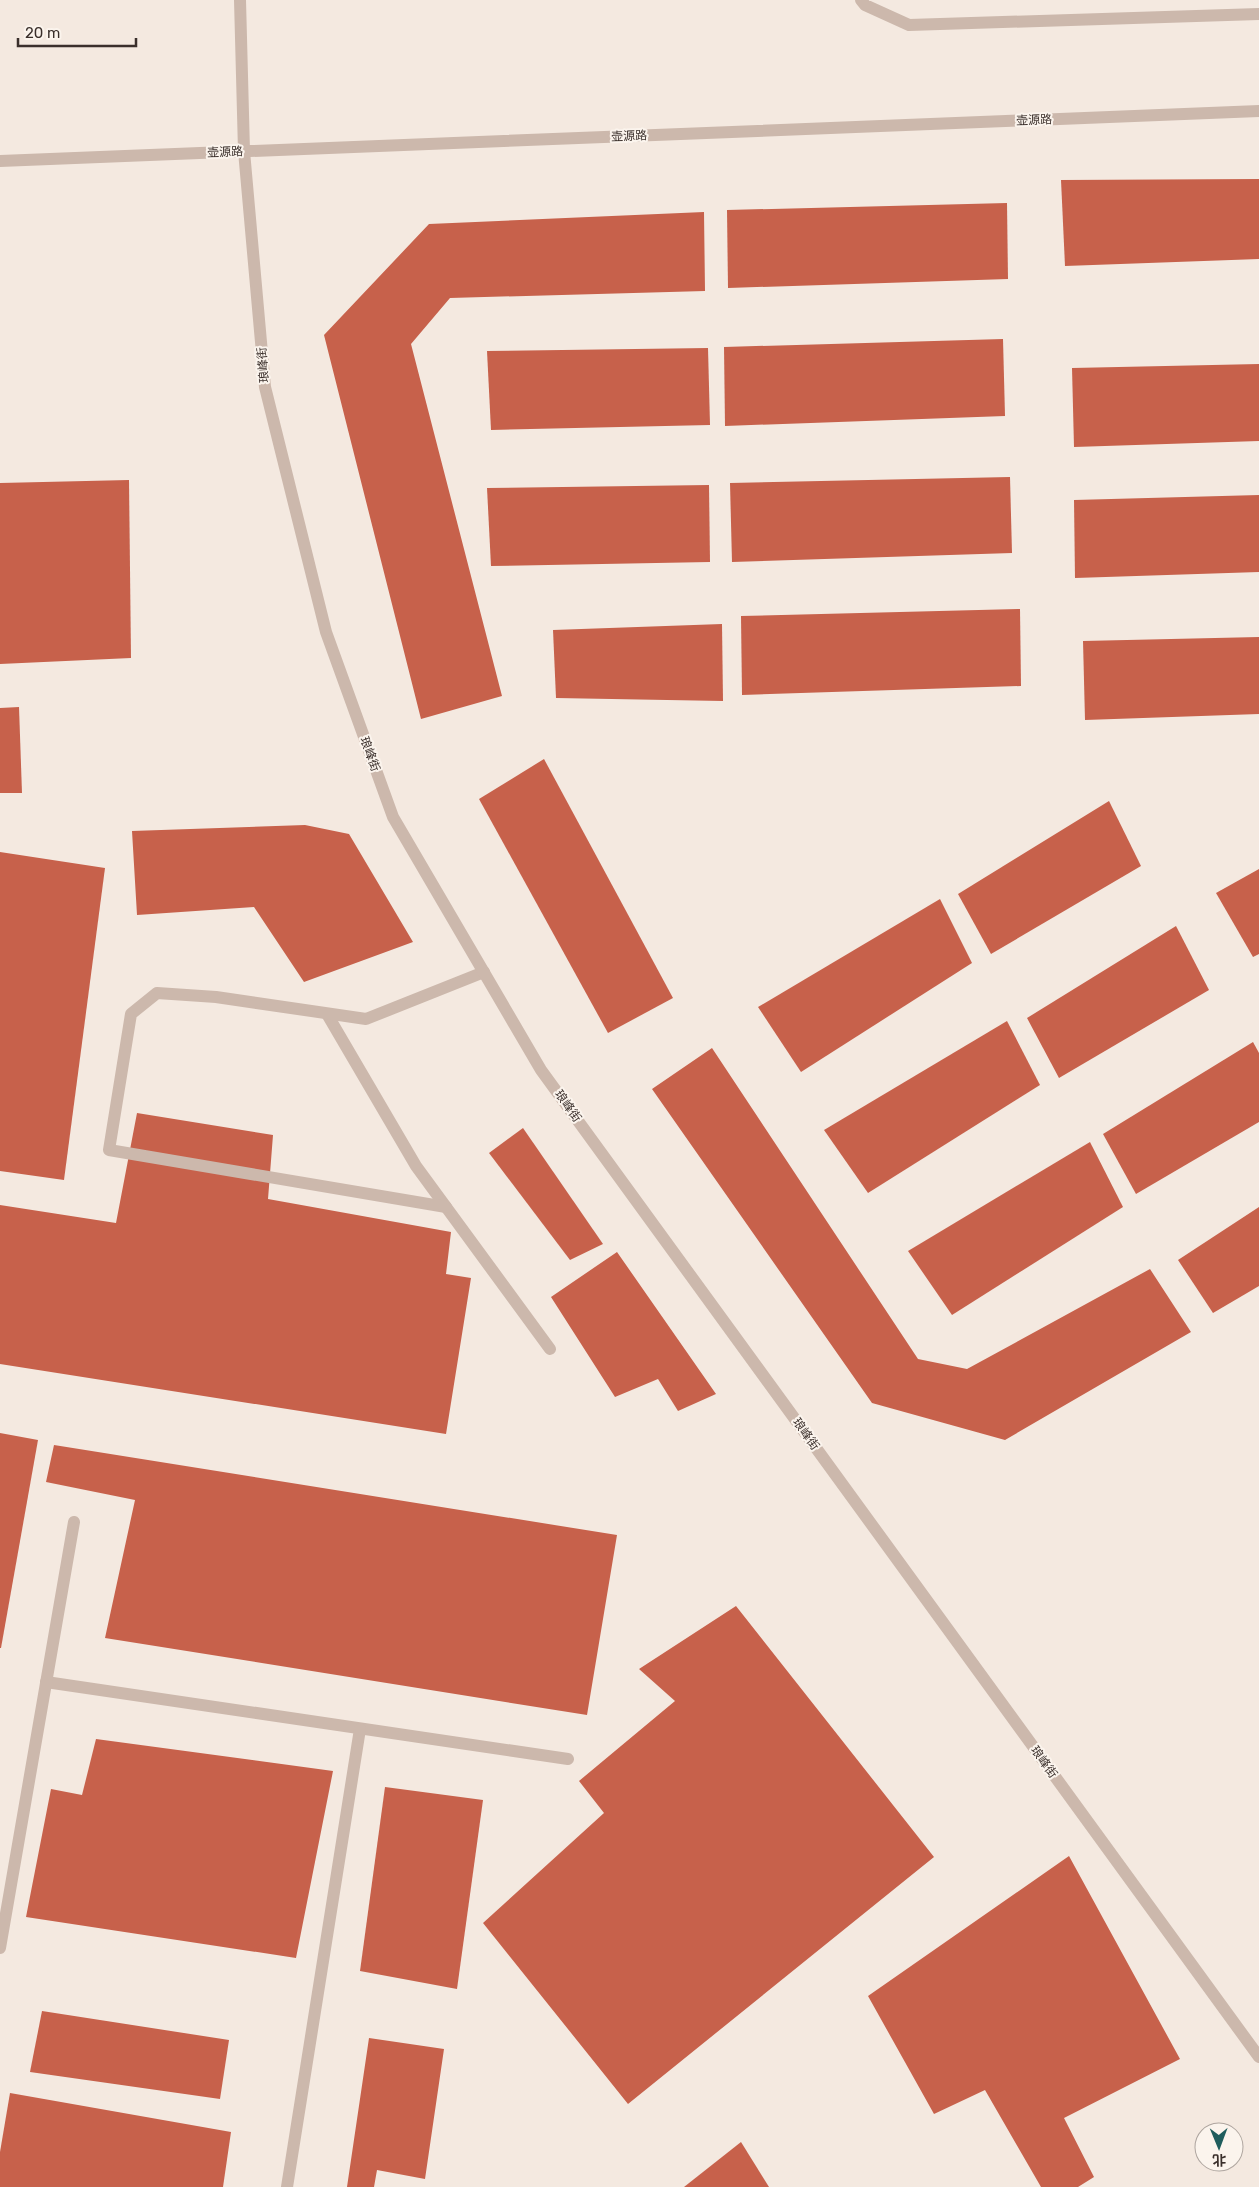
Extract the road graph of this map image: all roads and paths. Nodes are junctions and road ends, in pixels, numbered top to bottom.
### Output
1 (240, 0) edge
2 (861, 0) edge
3 (1259, 14) edge
4 (1259, 111) edge
5 (244, 151) junction
6 (0, 161) edge
7 (484, 972) junction
8 (327, 1014) junction
9 (446, 1207) junction
10 (550, 1349) dead end
11 (74, 1522) dead end
12 (46, 1682) junction
13 (360, 1729) junction
14 (568, 1759) dead end
15 (0, 1948) edge
16 (1259, 2057) edge
17 (288, 2187) edge

1 - 5 street, 琅峰街
2 - 3 street
4 - 5 street, 壶源路
5 - 6 street, 壶源路
5 - 7 street, 琅峰街
7 - 8 street
7 - 16 street, 琅峰街
8 - 9 street
8 - 9 street
9 - 10 street
11 - 12 street
12 - 13 street
12 - 15 street
13 - 14 street
13 - 17 street

